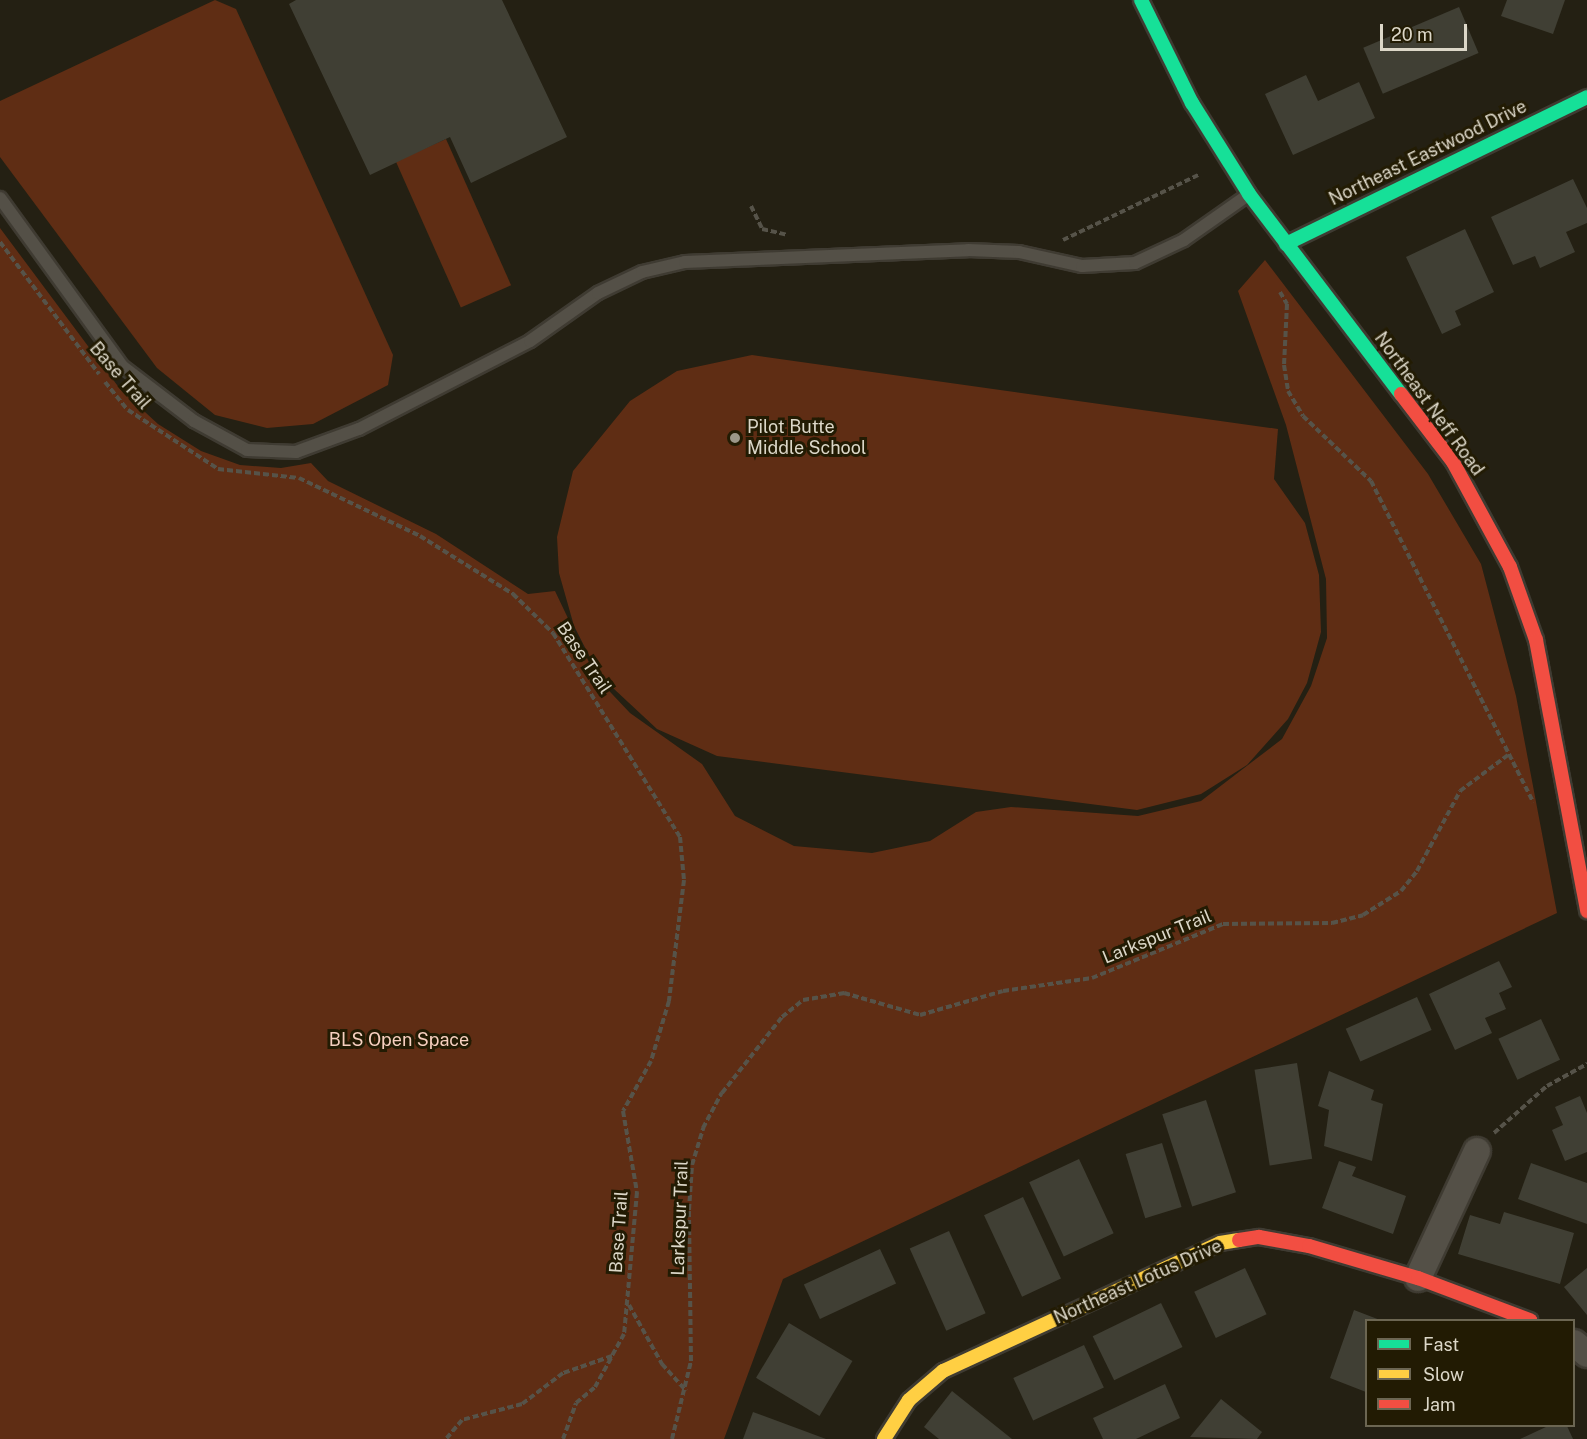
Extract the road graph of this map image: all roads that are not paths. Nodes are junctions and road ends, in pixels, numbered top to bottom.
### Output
1 (1141, 0) edge
2 (1587, 97) edge
3 (1249, 194) junction
4 (0, 198) edge
5 (1286, 244) junction
6 (1587, 910) edge
7 (1477, 1150) road end
8 (1418, 1278) junction
9 (1527, 1319) edge
10 (1575, 1344) edge
11 (1587, 1354) edge
12 (884, 1439) edge

1 - 3 street, Northeast Neff Road
2 - 5 street, Northeast Eastwood Drive
3 - 4 lane
3 - 5 street, Northeast Neff Road
5 - 6 street, Northeast Neff Road
7 - 8 street
8 - 9 street, Northeast Lotus Drive
8 - 12 street, Northeast Lotus Drive
10 - 11 street

